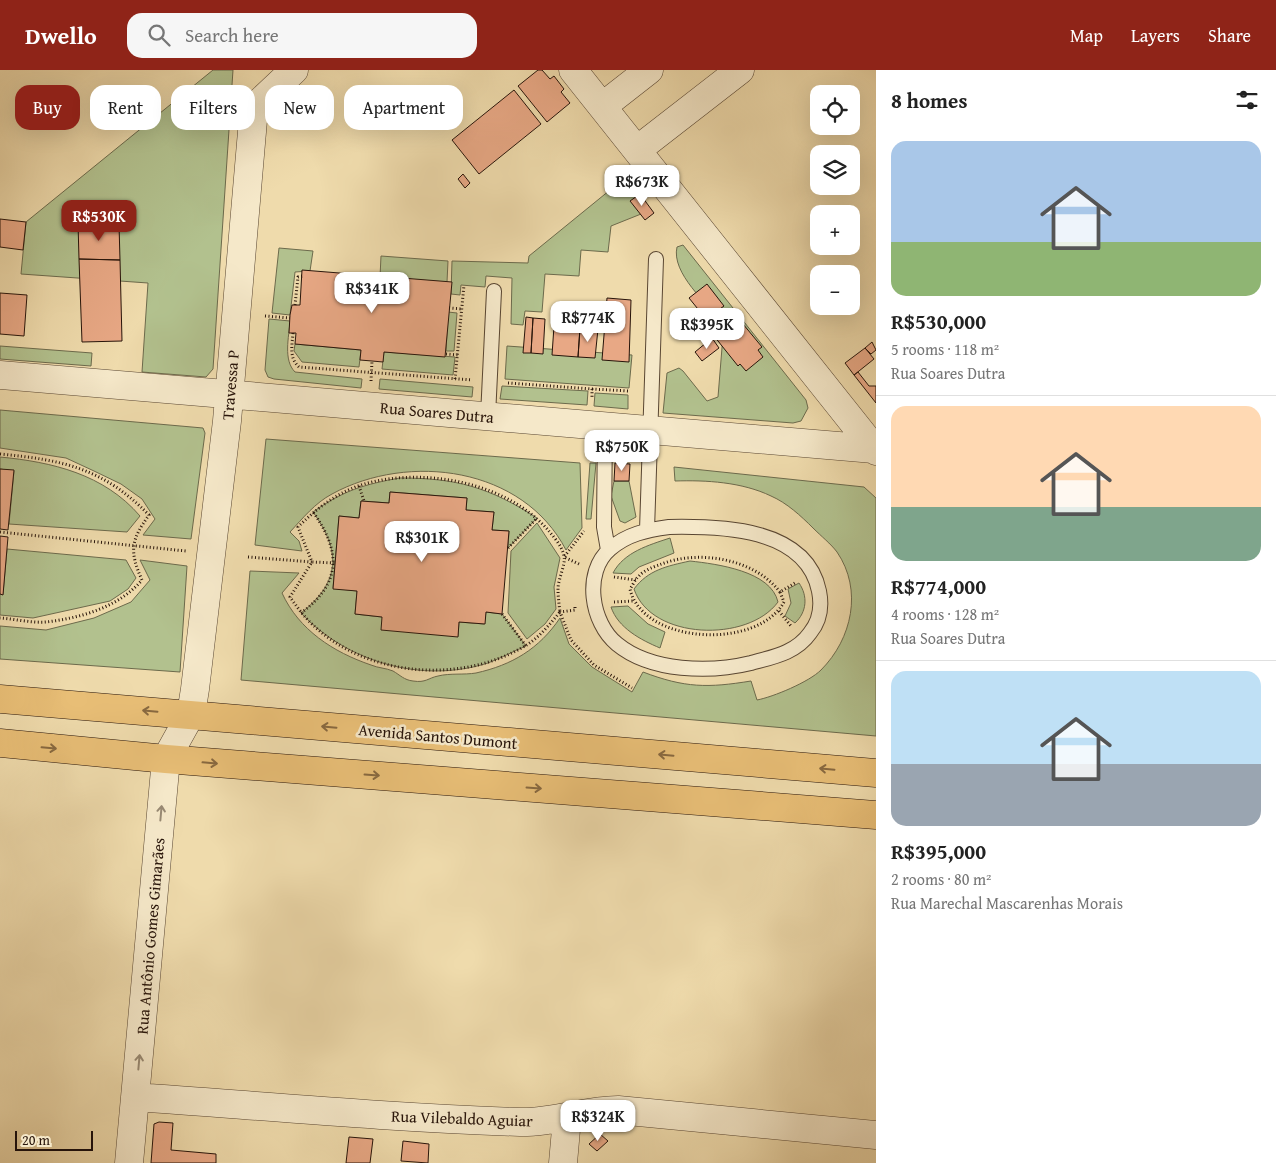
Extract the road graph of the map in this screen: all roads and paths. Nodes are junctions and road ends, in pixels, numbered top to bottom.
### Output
1 (294, 70) edge
2 (573, 70) edge
3 (649, 70) edge
4 (740, 70) edge
5 (603, 106) junction
6 (637, 150) junction
7 (656, 259) dead end
8 (302, 276) dead end
9 (464, 285) dead end
10 (494, 292) dead end
11 (295, 305) dead end
12 (449, 308) dead end
13 (462, 308) junction
14 (265, 316) dead end
15 (290, 318) dead end
16 (293, 333) dead end
17 (446, 354) dead end
18 (458, 355) junction
19 (0, 375) edge
20 (456, 379) junction
21 (490, 382) junction
22 (592, 389) junction
23 (629, 391) dead end
24 (229, 394) junction
25 (592, 399) dead end
26 (488, 416) junction
27 (605, 426) junction
28 (650, 430) junction
29 (875, 450) edge
30 (0, 454) edge
31 (359, 486) junction
32 (364, 501) dead end
33 (313, 512) junction
34 (537, 518) junction
35 (647, 530) junction
36 (0, 532) edge
37 (134, 546) junction
38 (508, 548) dead end
39 (608, 550) junction
40 (194, 552) dead end
41 (248, 557) dead end
42 (312, 562) junction
43 (335, 563) junction
44 (612, 577) dead end
45 (636, 580) junction
46 (797, 581) dead end
47 (780, 592) junction
48 (633, 601) junction
49 (610, 602) dead end
50 (779, 611) junction
51 (560, 612) junction
52 (301, 613) junction
53 (502, 614) dead end
54 (0, 618) edge
55 (792, 626) dead end
56 (526, 646) junction
57 (632, 688) dead end
58 (0, 699) edge
59 (191, 714) junction
60 (0, 743) edge
61 (166, 759) junction
62 (876, 773) edge
63 (876, 815) edge
64 (136, 1096) junction
65 (566, 1118) junction
66 (876, 1135) edge
67 (129, 1163) edge
68 (564, 1163) edge

1 - 24 street, Travessa P
2 - 5 street
3 - 5 street
4 - 6 street
5 - 6 street
6 - 29 street
7 - 28 lane
8 - 11 path
9 - 13 path
10 - 21 lane
12 - 13 path
13 - 18 path
14 - 15 path
16 - 20 path
17 - 18 path
18 - 20 path
19 - 24 street, Rua Soares Dutra
20 - 21 path
21 - 22 path
21 - 26 lane
22 - 23 path
22 - 25 path
24 - 26 street, Rua Soares Dutra
24 - 59 street, Travessa P
26 - 27 street, Rua Soares Dutra
27 - 28 street, Rua Soares Dutra
27 - 39 lane
28 - 29 street, Rua Soares Dutra
28 - 35 lane
30 - 37 path
31 - 32 path
31 - 33 path
31 - 34 path
33 - 42 path
33 - 43 path
34 - 38 path
34 - 51 path
35 - 39 lane
35 - 39 lane
36 - 37 path
37 - 40 path
37 - 54 path
41 - 42 path
42 - 43 path
42 - 52 path
43 - 52 path
44 - 45 path
45 - 47 path
45 - 48 path
46 - 47 path
47 - 50 path
48 - 49 path
48 - 50 path
50 - 55 path
51 - 56 path
51 - 57 path
52 - 56 path
53 - 56 path
59 -> 58 main road, Avenida Santos Dumont
59 - 61 street, Rua Antônio Gomes Gimarães
62 -> 59 main road, Avenida Santos Dumont
60 -> 61 main road
61 -> 63 main road
64 -> 61 street, Rua Antônio Gomes Gimarães
64 - 65 street, Rua Vilebaldo Aguiar
64 - 67 street, Rua Antônio Gomes Gimarães
65 - 66 street, Rua Vilebaldo Aguiar
65 - 68 street

